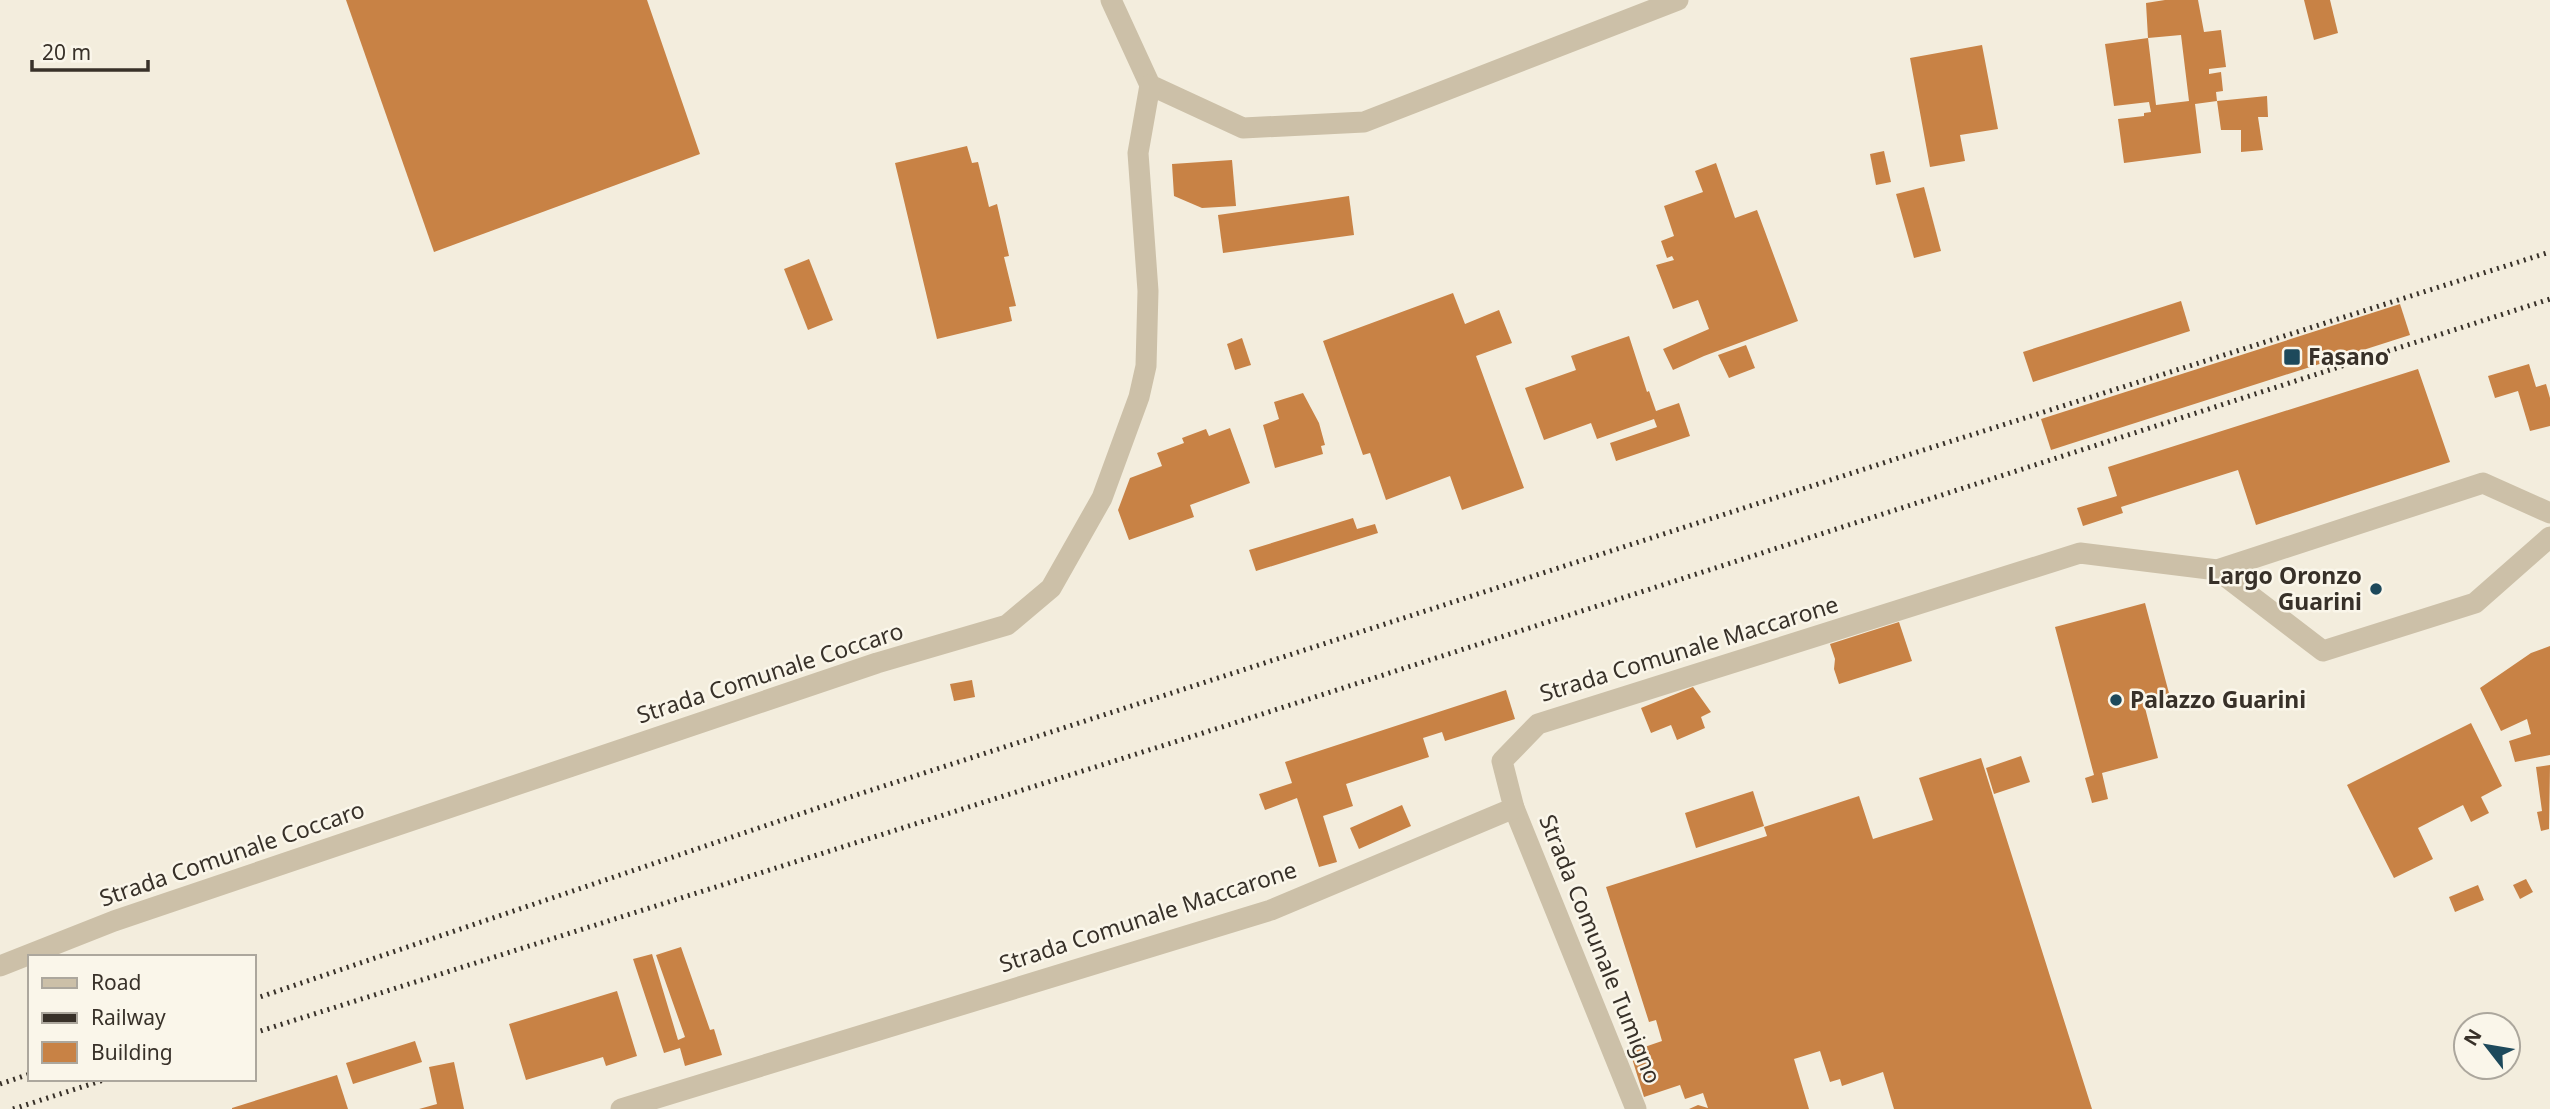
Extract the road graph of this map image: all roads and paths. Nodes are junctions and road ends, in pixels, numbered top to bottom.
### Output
1 (1111, 0) edge
2 (1678, 0) edge
3 (1150, 85) junction
4 (2550, 513) edge
5 (2550, 537) edge
6 (2217, 570) junction
7 (1514, 808) junction
8 (0, 966) edge
9 (621, 1109) edge
10 (1636, 1109) edge

1 - 3 street
2 - 3 street
3 - 8 street, Strada Comunale Coccaro
4 - 6 street
5 - 6 street
6 - 7 street, Strada Comunale Maccarone
7 - 9 street, Strada Comunale Maccarone
7 - 10 street, Strada Comunale Tumigno

